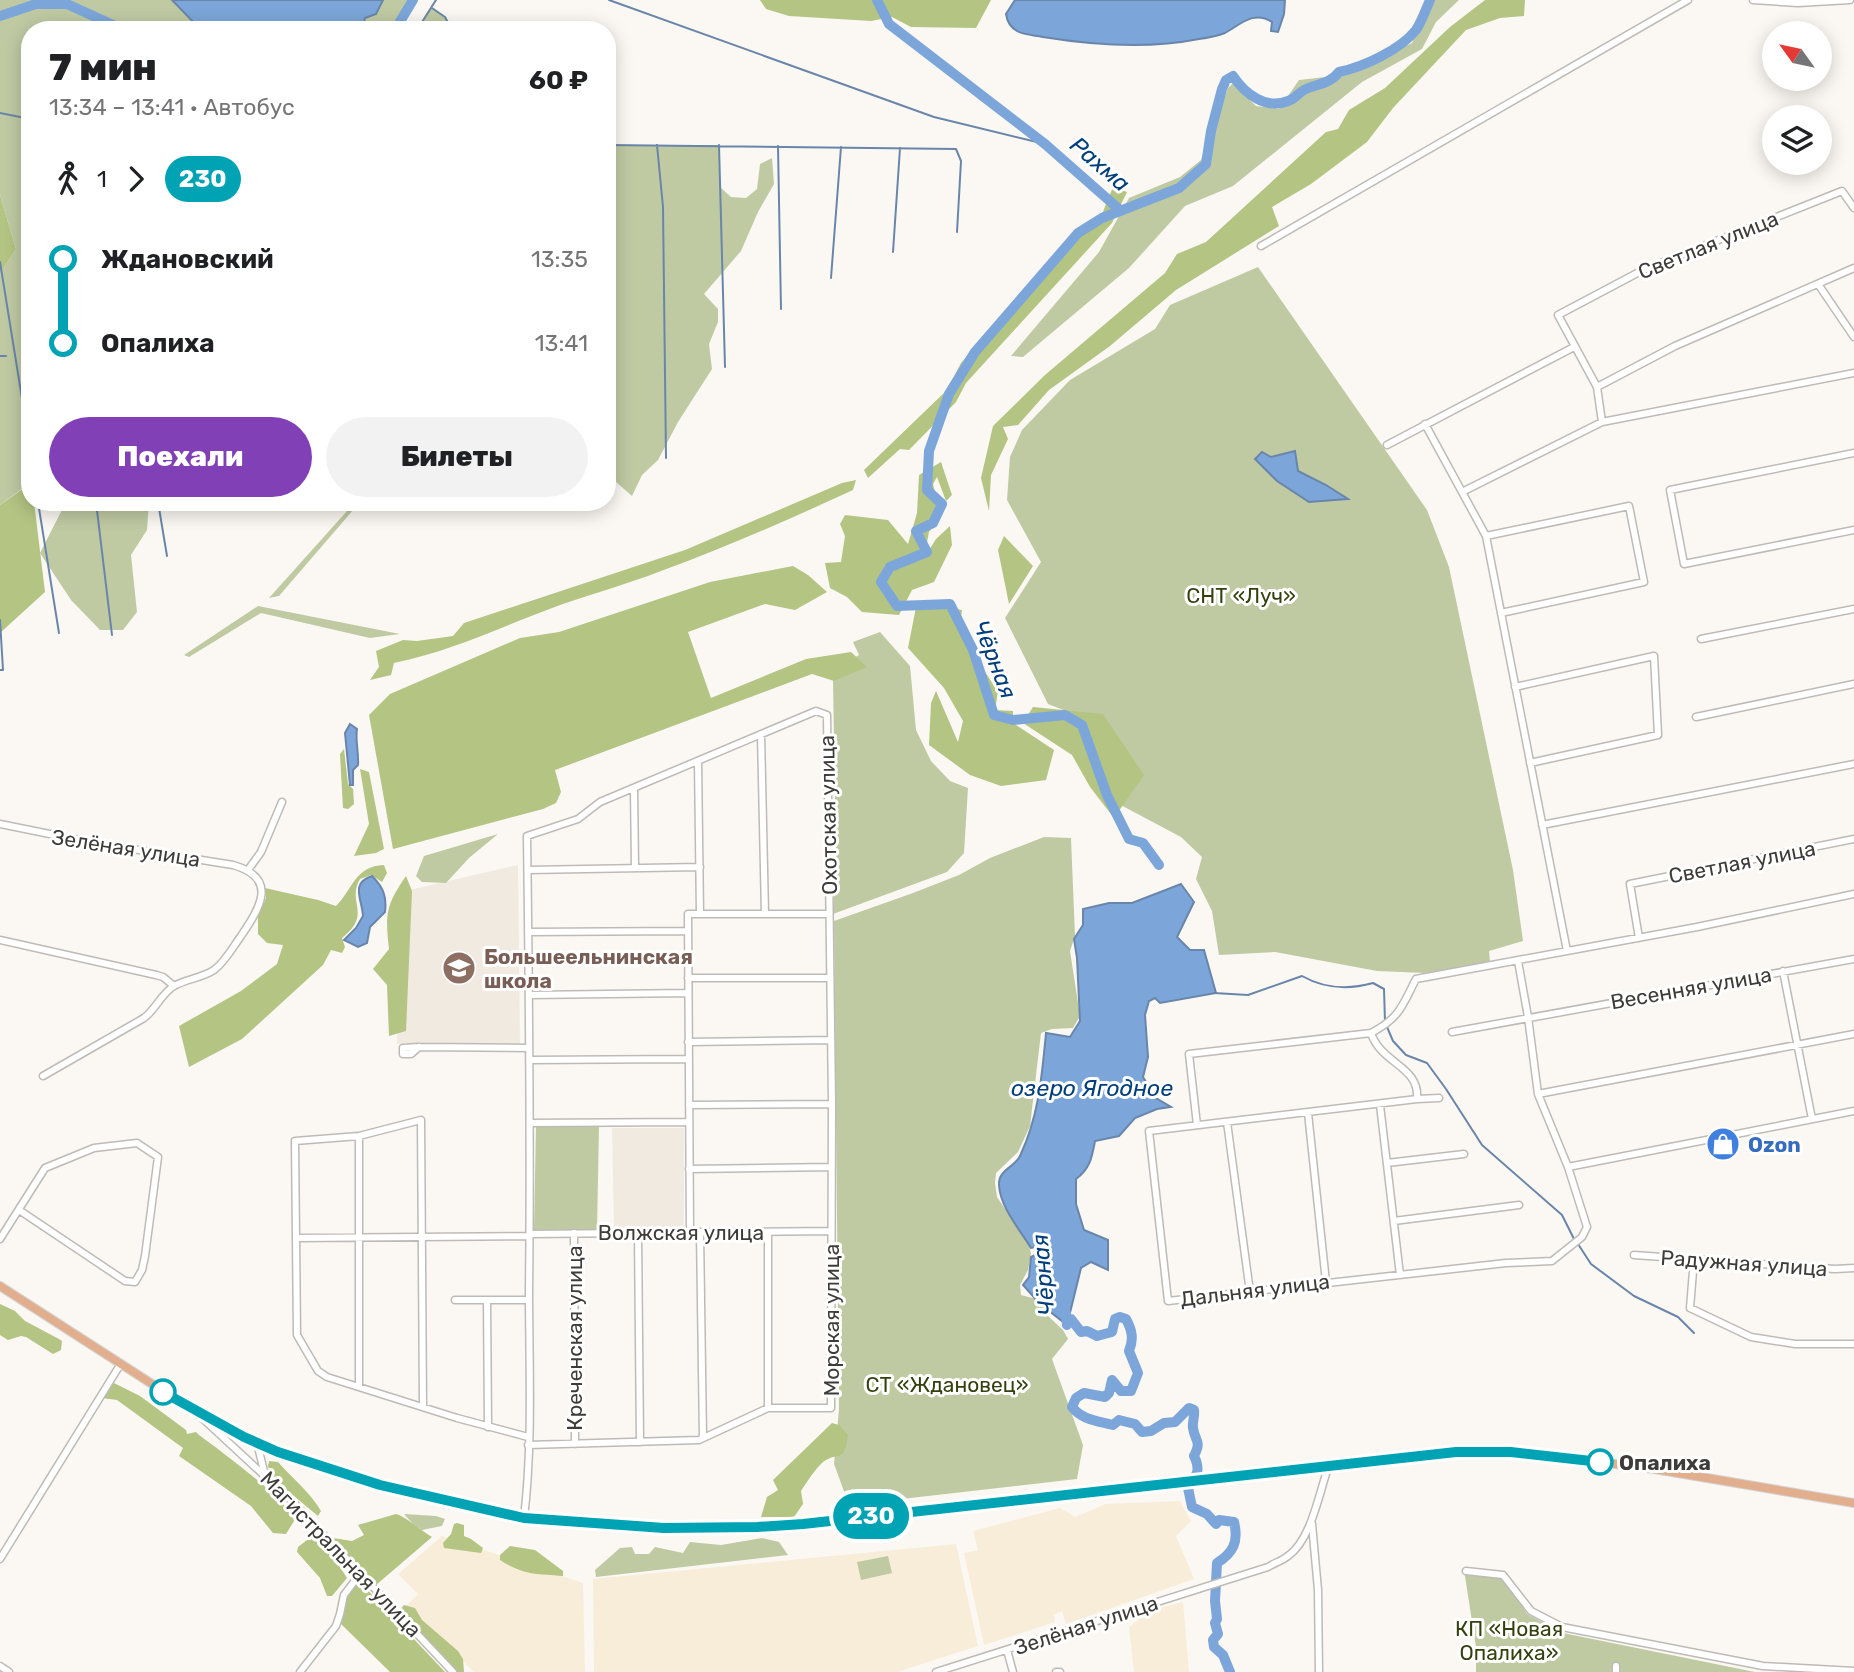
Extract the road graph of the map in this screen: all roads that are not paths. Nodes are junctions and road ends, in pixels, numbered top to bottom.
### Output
1 (1688, 0) edge
2 (1753, 0) edge
3 (1850, 0) edge
4 (1854, 208) edge
5 (1261, 246) dead end
6 (1854, 268) edge
7 (1818, 284) junction
8 (1854, 337) edge
9 (1574, 347) junction
10 (1854, 373) edge
11 (1597, 387) junction
12 (1602, 422) junction
13 (1425, 424) junction
14 (1387, 445) dead end
15 (1854, 453) edge
16 (1462, 492) junction
17 (1854, 530) edge
18 (1486, 536) junction
19 (1854, 609) edge
20 (1501, 613) junction
21 (1701, 639) dead end
22 (1854, 684) edge
23 (1515, 687) junction
24 (1696, 717) dead end
25 (761, 734) junction
26 (698, 761) junction
27 (1530, 763) junction
28 (1854, 764) edge
29 (634, 788) junction
30 (282, 802) dead end
31 (0, 824) edge
32 (1542, 825) junction
33 (1854, 839) edge
34 (700, 867) junction
35 (635, 868) junction
36 (528, 870) junction
37 (250, 871) junction
38 (1854, 894) edge
39 (700, 914) junction
40 (765, 914) junction
41 (829, 914) junction
42 (688, 931) junction
43 (528, 932) junction
44 (1639, 938) junction
45 (0, 940) edge
46 (1567, 951) junction
47 (1854, 959) edge
48 (1518, 961) junction
49 (1783, 971) junction
50 (688, 978) junction
51 (830, 978) junction
52 (174, 986) junction
53 (688, 993) junction
54 (529, 995) junction
55 (1528, 1017) junction
56 (1452, 1032) dead end
57 (1371, 1033) junction
58 (1854, 1034) edge
59 (831, 1040) junction
60 (688, 1042) junction
61 (1797, 1044) junction
62 (419, 1047) dead end
63 (530, 1048) junction
64 (688, 1059) junction
65 (530, 1060) junction
66 (43, 1076) dead end
67 (1538, 1094) junction
68 (1439, 1098) dead end
69 (1417, 1099) junction
70 (832, 1104) junction
71 (689, 1105) junction
72 (1380, 1105) junction
73 (1854, 1111) edge
74 (1308, 1113) junction
75 (1812, 1119) junction
76 (689, 1122) junction
77 (1227, 1122) junction
78 (530, 1123) junction
79 (1197, 1125) junction
80 (359, 1136) junction
81 (1464, 1154) dead end
82 (1387, 1163) junction
83 (831, 1167) junction
84 (1568, 1167) junction
85 (690, 1169) junction
86 (1519, 1205) dead end
87 (19, 1210) junction
88 (1394, 1222) junction
89 (768, 1231) junction
90 (831, 1231) junction
91 (690, 1232) junction
92 (700, 1232) junction
93 (574, 1233) junction
94 (638, 1233) junction
95 (530, 1235) junction
96 (422, 1236) junction
97 (296, 1238) junction
98 (359, 1238) junction
99 (0, 1240) edge
100 (1634, 1255) dead end
101 (1694, 1259) junction
102 (1854, 1268) edge
103 (1400, 1275) junction
104 (1326, 1282) junction
105 (0, 1286) edge
106 (1250, 1292) junction
107 (455, 1300) dead end
108 (487, 1300) junction
109 (529, 1300) junction
110 (1854, 1344) edge
111 (120, 1365) junction
112 (359, 1387) junction
113 (423, 1406) junction
114 (768, 1408) junction
115 (194, 1411) junction
116 (488, 1427) junction
117 (528, 1437) junction
118 (703, 1438) junction
119 (640, 1442) junction
120 (257, 1443) junction
121 (575, 1444) junction
122 (528, 1445) junction
123 (278, 1452) junction
124 (1329, 1465) junction
125 (263, 1469) junction
126 (1854, 1503) edge
127 (524, 1518) junction
128 (1312, 1521) junction
129 (0, 1559) edge
130 (1465, 1571) dead end
131 (360, 1574) junction
132 (1007, 1650) junction
133 (0, 1666) edge
134 (1854, 1671) edge
135 (9, 1672) edge
136 (300, 1672) edge
137 (453, 1672) edge
138 (936, 1672) edge
139 (1013, 1672) edge
140 (1320, 1672) edge

1 - 5 street
2 - 3 street
4 - 9 street, Светлая улица
6 - 7 street
7 - 8 street
7 - 11 street
9 - 11 street
9 - 13 street
10 - 12 street
11 - 12 street
12 - 16 street
13 - 14 street
13 - 16 street
15 - 17 street
16 - 18 street
18 - 20 street
18 - 20 street
19 - 21 street
20 - 23 street
22 - 24 street
23 - 27 street
23 - 27 street
25 - 26 street
25 - 40 street
25 - 41 street, Охотская улица
26 - 29 street
26 - 34 street
27 - 32 street
28 - 32 street
29 - 35 street
29 - 36 street
30 - 37 street
31 - 37 street, Зелёная улица
32 - 46 street
33 - 44 street, Светлая улица
34 - 35 street
34 - 39 street
35 - 36 street
36 - 43 street
37 - 52 street
38 - 44 street
39 - 40 street
39 - 42 street
40 - 41 street
41 - 51 street, Охотская улица
42 - 43 street
42 - 50 street
43 - 54 street
44 - 46 street
45 - 52 street
46 - 48 street
47 - 49 street, Весенняя улица
48 - 55 street
48 - 57 street
49 - 55 street, Весенняя улица
49 - 61 street
50 - 51 street
50 - 53 street
51 - 59 street, Охотская улица
52 - 66 street
53 - 54 street
53 - 60 street
54 - 63 street
55 - 56 street, Весенняя улица
55 - 67 street
57 - 69 street
57 - 79 street
58 - 61 street
59 - 60 street
59 - 70 street, Охотская улица
60 - 64 street
61 - 67 street
61 - 75 street
62 - 63 street
63 - 65 street
64 - 65 street
64 - 71 street
65 - 78 street
67 - 84 street
68 - 69 street, Дальняя улица
69 - 72 street, Дальняя улица
70 - 71 street
70 - 83 street, Морская улица
71 - 76 street
72 - 74 street, Дальняя улица
72 - 82 street
73 - 75 street
74 - 77 street, Дальняя улица
74 - 104 street
75 - 84 street
76 - 78 street
76 - 85 street
77 - 79 street, Дальняя улица
77 - 106 street
78 - 95 street
79 - 106 street, Дальняя улица
80 - 96 street
80 - 97 street
80 - 98 street
81 - 82 street
82 - 88 street
83 - 85 street
83 - 90 street, Морская улица
84 - 103 street, Дальняя улица
85 - 91 street
86 - 88 street
87 - 87 street
87 - 99 street
88 - 103 street
89 - 90 street, Волжская улица
89 - 92 street, Волжская улица
89 - 114 street
90 - 114 street, Морская улица
91 - 92 street, Волжская улица
91 - 94 street, Волжская улица
92 - 118 street
93 - 94 street, Волжская улица
93 - 95 street, Волжская улица
93 - 121 street, Креченская улица
94 - 119 street
95 - 96 street, Волжская улица
95 - 109 street
96 - 98 street, Волжская улица
96 - 113 street
97 - 98 street, Волжская улица
97 - 112 street
98 - 112 street
100 - 101 street, Радужная улица
101 - 102 street, Радужная улица
101 - 110 street
103 - 104 street, Дальняя улица
104 - 106 street, Дальняя улица
105 - 111 main road
107 - 108 street
108 - 109 street
108 - 116 street
109 - 117 street
111 - 115 main road
111 - 129 street
112 - 113 street
113 - 116 street
114 - 118 street
115 - 120 main road
115 - 125 street, Магистральная улица
116 - 117 street
117 - 122 street
118 - 119 street
119 - 121 street
120 - 123 main road
120 - 125 street
121 - 122 street
122 - 127 street
123 - 125 street
123 - 127 main road
124 - 126 main road
124 - 127 main road
124 - 128 street
125 - 131 street, Магистральная улица
128 - 132 street, Зелёная улица
128 - 140 street
130 - 134 street
131 - 136 street
131 - 137 street, Магистральная улица
132 - 138 street, Зелёная улица
132 - 139 street
133 - 135 street

